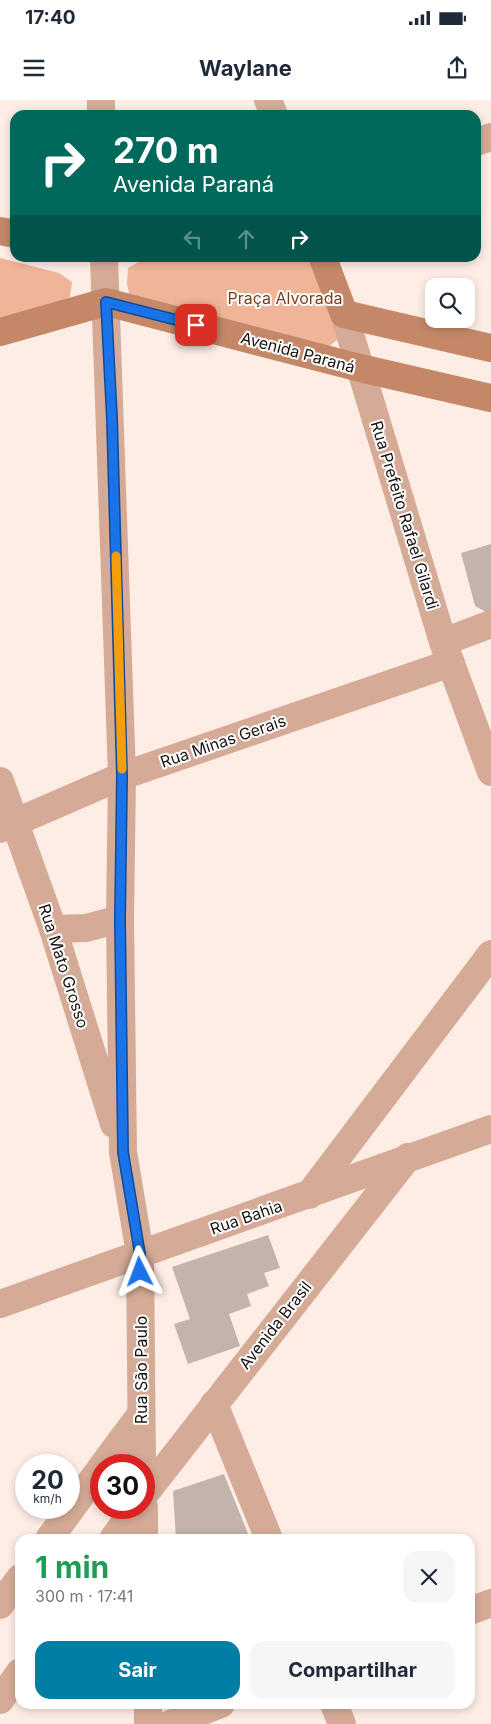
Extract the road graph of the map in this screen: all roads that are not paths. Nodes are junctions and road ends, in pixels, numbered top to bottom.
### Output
1 (104, 262) edge
2 (324, 262) edge
3 (106, 302) junction
4 (344, 314) junction
5 (0, 332) edge
6 (491, 348) edge
7 (360, 368) junction
8 (491, 398) edge
9 (491, 624) edge
10 (447, 652) junction
11 (491, 772) edge
12 (122, 776) junction
13 (0, 781) edge
14 (8, 827) edge
15 (120, 919) junction
16 (53, 929) junction
17 (491, 954) edge
18 (491, 1129) edge
19 (123, 1152) junction
20 (408, 1157) junction
21 (309, 1195) junction
22 (140, 1254) junction
23 (0, 1304) edge
24 (214, 1404) junction
25 (141, 1414) junction
26 (111, 1454) edge
27 (142, 1454) edge
28 (155, 1480) edge
29 (90, 1483) edge
30 (127, 1519) edge
31 (144, 1519) edge
32 (53, 1534) edge
33 (117, 1534) edge
34 (144, 1534) edge
35 (266, 1534) edge
36 (15, 1585) edge
37 (491, 1603) edge
38 (0, 1605) edge
39 (475, 1609) edge
40 (15, 1679) edge
41 (0, 1700) edge
42 (148, 1709) edge
43 (208, 1709) edge
44 (336, 1709) edge
45 (148, 1724) edge
46 (170, 1724) edge
47 (342, 1724) edge

1 - 3 street, Rua São Paulo
2 - 4 main road, Rua Prefeito Rafael Gilardi
3 - 5 main road
3 - 7 main road, Avenida Paraná
3 - 12 street, Rua São Paulo
4 - 6 main road
4 - 7 street, Rua Prefeito Rafael Gilardi
7 - 8 main road, Avenida Paraná
7 - 10 street, Rua Prefeito Rafael Gilardi
9 - 10 street, Rua Minas Gerais
10 - 11 street, Rua Prefeito Rafael Gilardi
10 - 12 street, Rua Minas Gerais
12 - 14 street, Rua Minas Gerais
12 - 15 street, Rua São Paulo
13 - 14 street, Rua Mato Grosso
14 - 16 street, Rua Mato Grosso
15 - 16 street
15 - 19 street, Rua São Paulo
16 - 19 street, Rua Mato Grosso
17 - 21 street
18 - 20 street, Rua Bahia
19 - 22 street, Rua São Paulo
20 - 21 street, Rua Bahia
20 - 24 street, Avenida Brasil
21 - 22 street, Rua Bahia
22 - 23 street, Rua Bahia
22 - 25 street, Rua São Paulo
24 - 28 street, Avenida Brasil
24 - 35 street
25 - 26 street
25 - 27 street, Rua São Paulo
29 - 32 street
30 - 33 street
31 - 34 street
36 - 38 street
37 - 39 street
40 - 41 street
42 - 45 street
43 - 46 street
44 - 47 street

